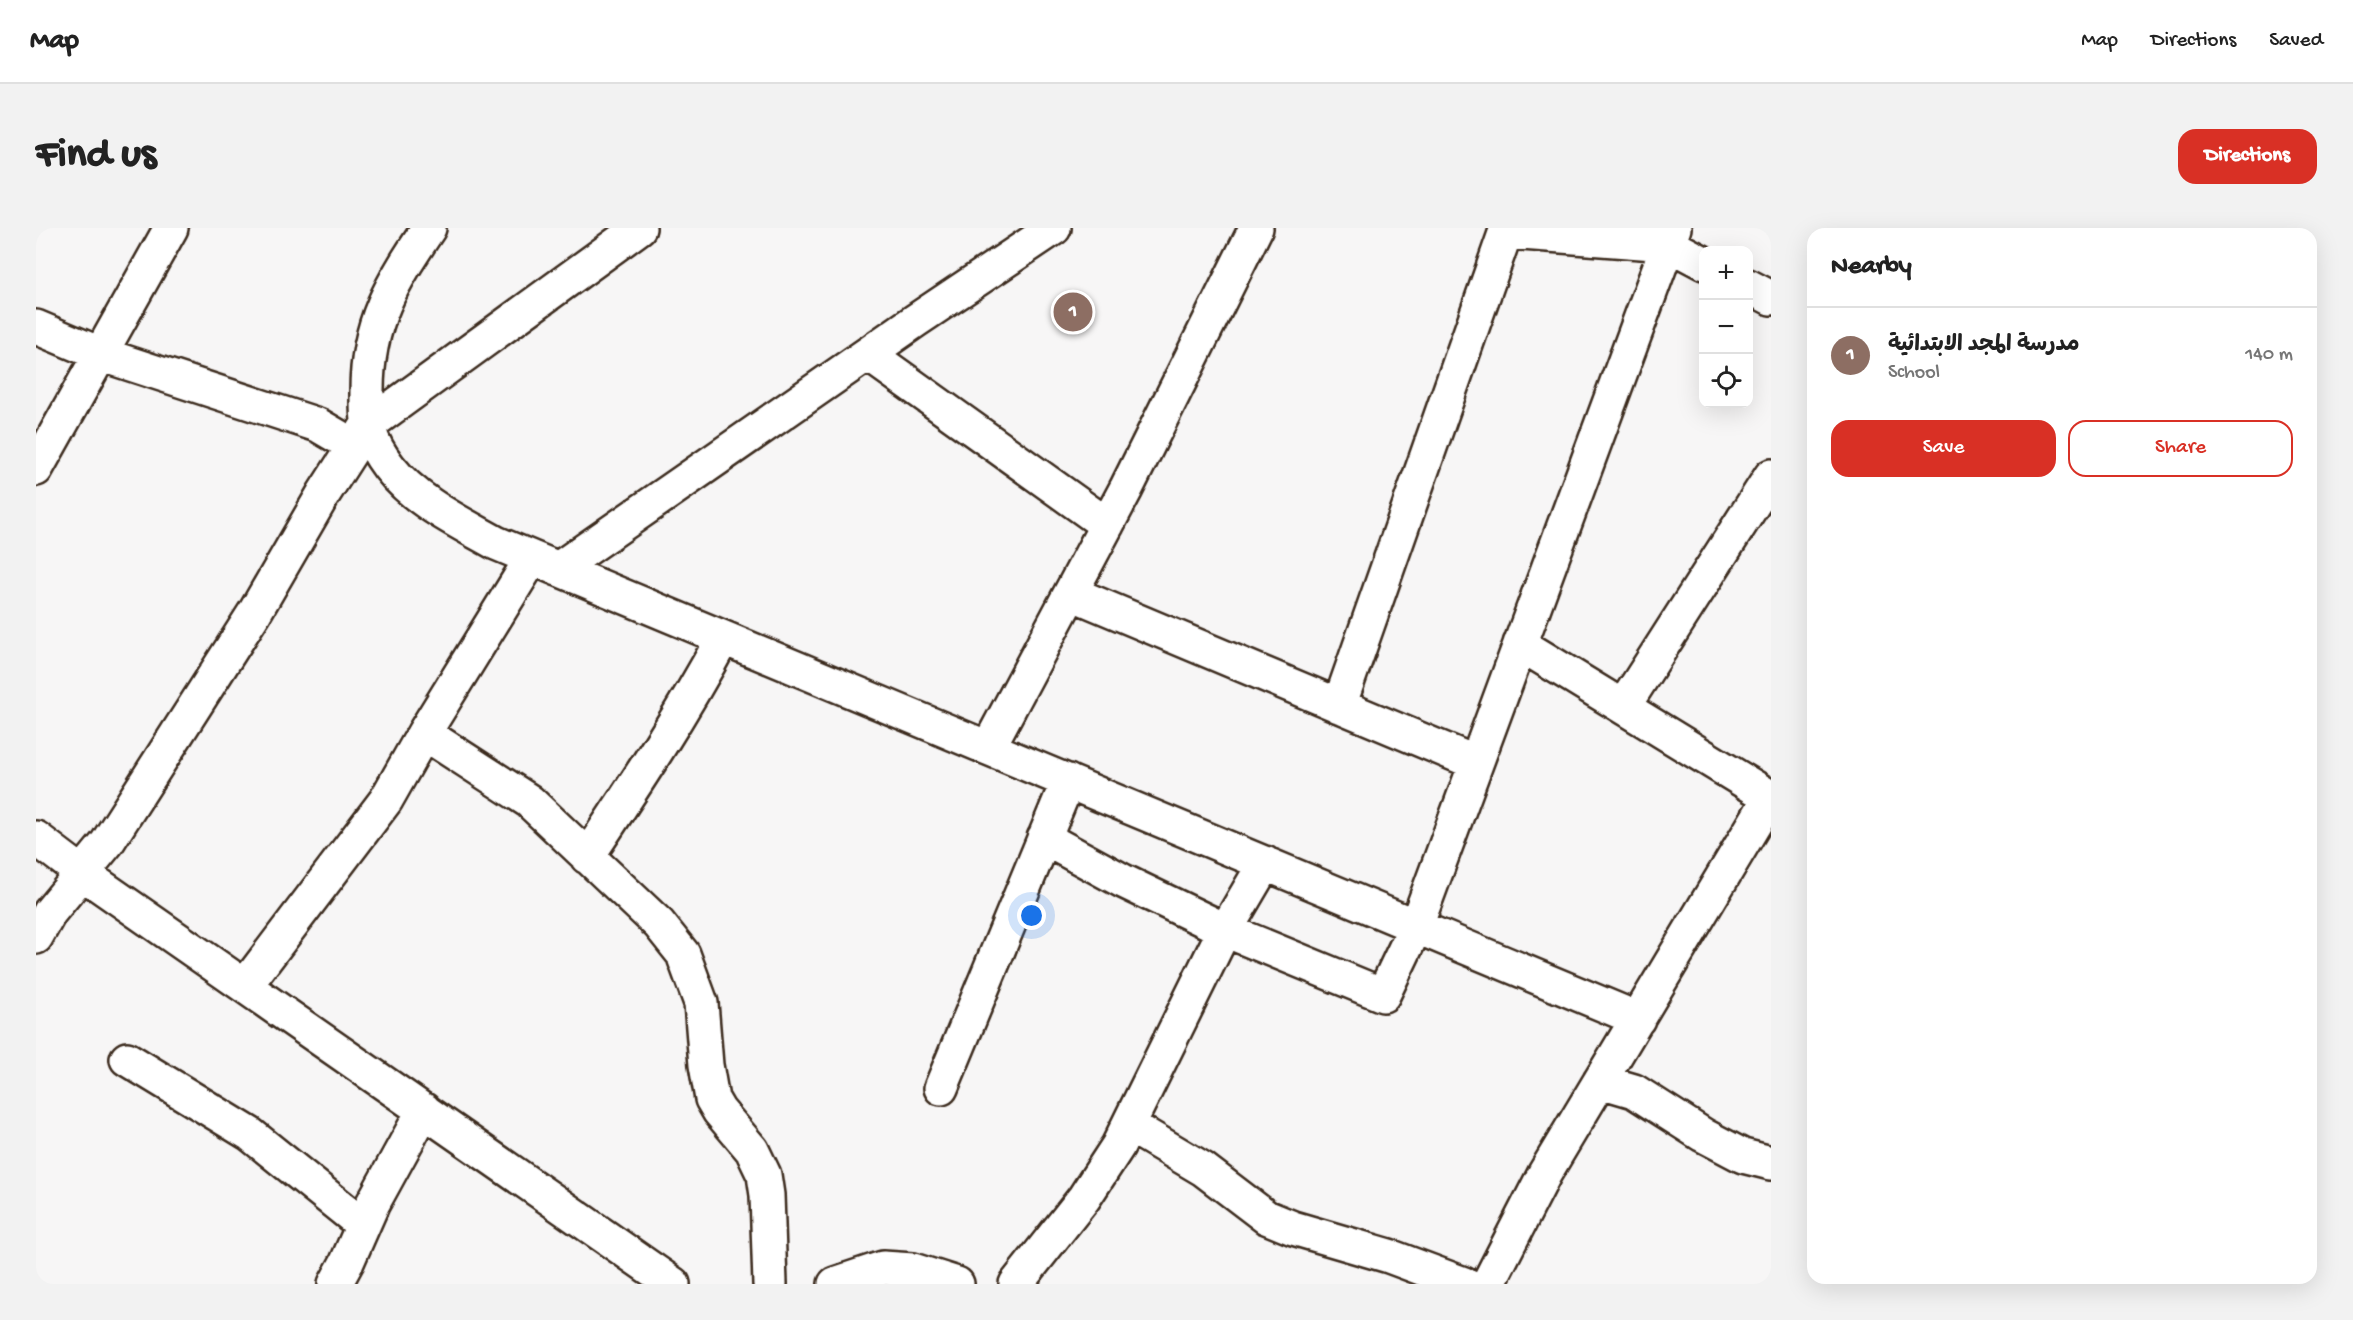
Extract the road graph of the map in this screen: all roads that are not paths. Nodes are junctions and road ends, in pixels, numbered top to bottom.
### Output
1 (171, 228) edge
2 (429, 228) edge
3 (639, 228) edge
4 (1054, 228) edge
5 (1256, 228) edge
6 (1506, 230) edge
7 (1671, 236) edge
8 (1699, 258) edge
9 (1753, 288) edge
10 (1771, 298) edge
11 (36, 327) edge
12 (100, 354) junction
13 (868, 354) junction
14 (361, 436) junction
15 (36, 469) edge
16 (1771, 477) edge
17 (1107, 525) junction
18 (545, 564) junction
19 (1071, 593) junction
20 (723, 638) junction
21 (1520, 644) junction
22 (1339, 706) junction
23 (1623, 706) junction
24 (424, 733) junction
25 (988, 748) junction
26 (1476, 763) junction
27 (1068, 781) junction
28 (1771, 796) edge
29 (36, 838) edge
30 (1044, 838) junction
31 (587, 856) junction
32 (1265, 864) junction
33 (82, 873) junction
34 (1416, 926) junction
35 (1225, 930) junction
36 (36, 937) edge
37 (245, 986) junction
38 (1638, 1019) junction
39 (127, 1059) dead end
40 (1600, 1081) junction
41 (941, 1088) dead end
42 (424, 1110) junction
43 (1129, 1125) junction
44 (1771, 1163) edge
45 (363, 1225) junction
46 (335, 1284) edge
47 (673, 1284) edge
48 (770, 1284) edge
49 (835, 1284) edge
50 (957, 1284) edge
51 (1016, 1284) edge
52 (1464, 1284) edge
53 (1488, 1284) edge

1 - 12 street
2 - 14 street
3 - 14 street
4 - 13 street
5 - 17 street
6 - 7 street
6 - 22 street
7 - 8 street
7 - 21 street
9 - 10 street
11 - 12 street
12 - 14 street
12 - 15 street
13 - 17 street
13 - 18 street
14 - 18 street
14 - 33 street
16 - 23 street
17 - 19 street
18 - 20 street
18 - 24 street
19 - 22 street
19 - 25 street
20 - 25 street
20 - 31 street
21 - 23 street
21 - 26 street
22 - 26 street
23 - 28 street
24 - 31 street
24 - 37 street
25 - 27 street
26 - 34 street
27 - 30 street
27 - 32 street
28 - 38 street
29 - 33 street
30 - 35 street
30 - 41 street
31 - 48 street
32 - 34 street
32 - 35 street
33 - 36 street
33 - 37 street
34 - 35 street
34 - 38 street
35 - 43 street
37 - 42 street
38 - 40 street
39 - 45 street
40 - 44 street
40 - 53 street
42 - 45 street
42 - 47 street
43 - 51 street
43 - 52 street
45 - 46 street
49 - 50 street

